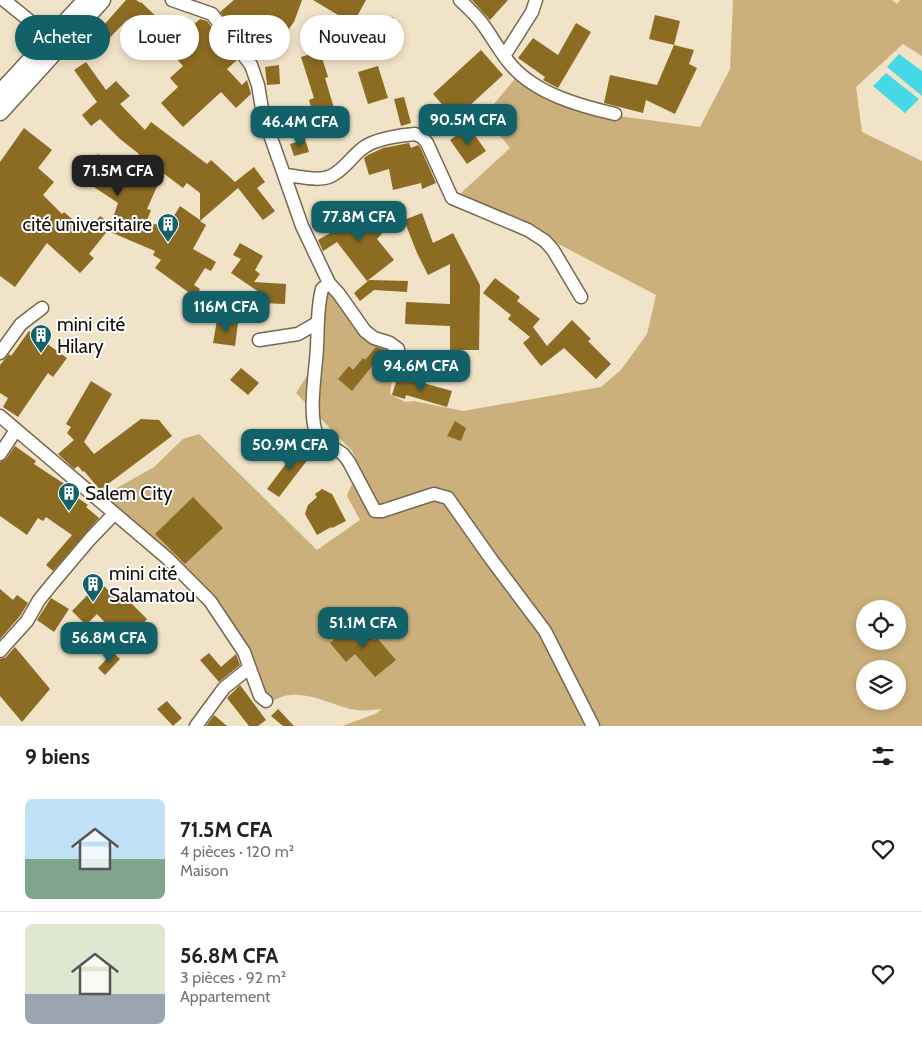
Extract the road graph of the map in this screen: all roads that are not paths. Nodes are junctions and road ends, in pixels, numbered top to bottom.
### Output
1 (4, 0) edge
2 (86, 0) edge
3 (102, 0) edge
4 (172, 0) edge
5 (460, 0) edge
6 (536, 0) edge
7 (21, 15) edge
8 (75, 15) edge
9 (86, 15) edge
10 (504, 56) junction
11 (36, 60) edge
12 (42, 60) edge
13 (0, 93) edge
14 (0, 112) edge
15 (615, 114) dead end
16 (285, 175) junction
17 (329, 283) junction
18 (581, 297) dead end
19 (42, 308) dead end
20 (317, 322) junction
21 (259, 340) dead end
22 (398, 349) dead end
23 (0, 353) edge
24 (0, 416) edge
25 (16, 430) junction
26 (0, 454) edge
27 (114, 514) junction
28 (0, 651) edge
29 (249, 668) junction
30 (266, 701) dead end
31 (196, 726) edge
32 (593, 726) edge

1 - 7 street
2 - 8 main road
3 - 9 main road
4 - 16 street
5 - 10 street
6 - 10 street
10 - 15 street
11 - 13 main road
12 - 14 main road
16 - 17 street
16 - 18 street
17 - 20 street
17 - 22 street
19 - 23 street
20 - 21 street
20 - 32 street
24 - 25 street
25 - 26 street
25 - 27 street
27 - 28 street
27 - 29 street
29 - 30 street
29 - 31 street

